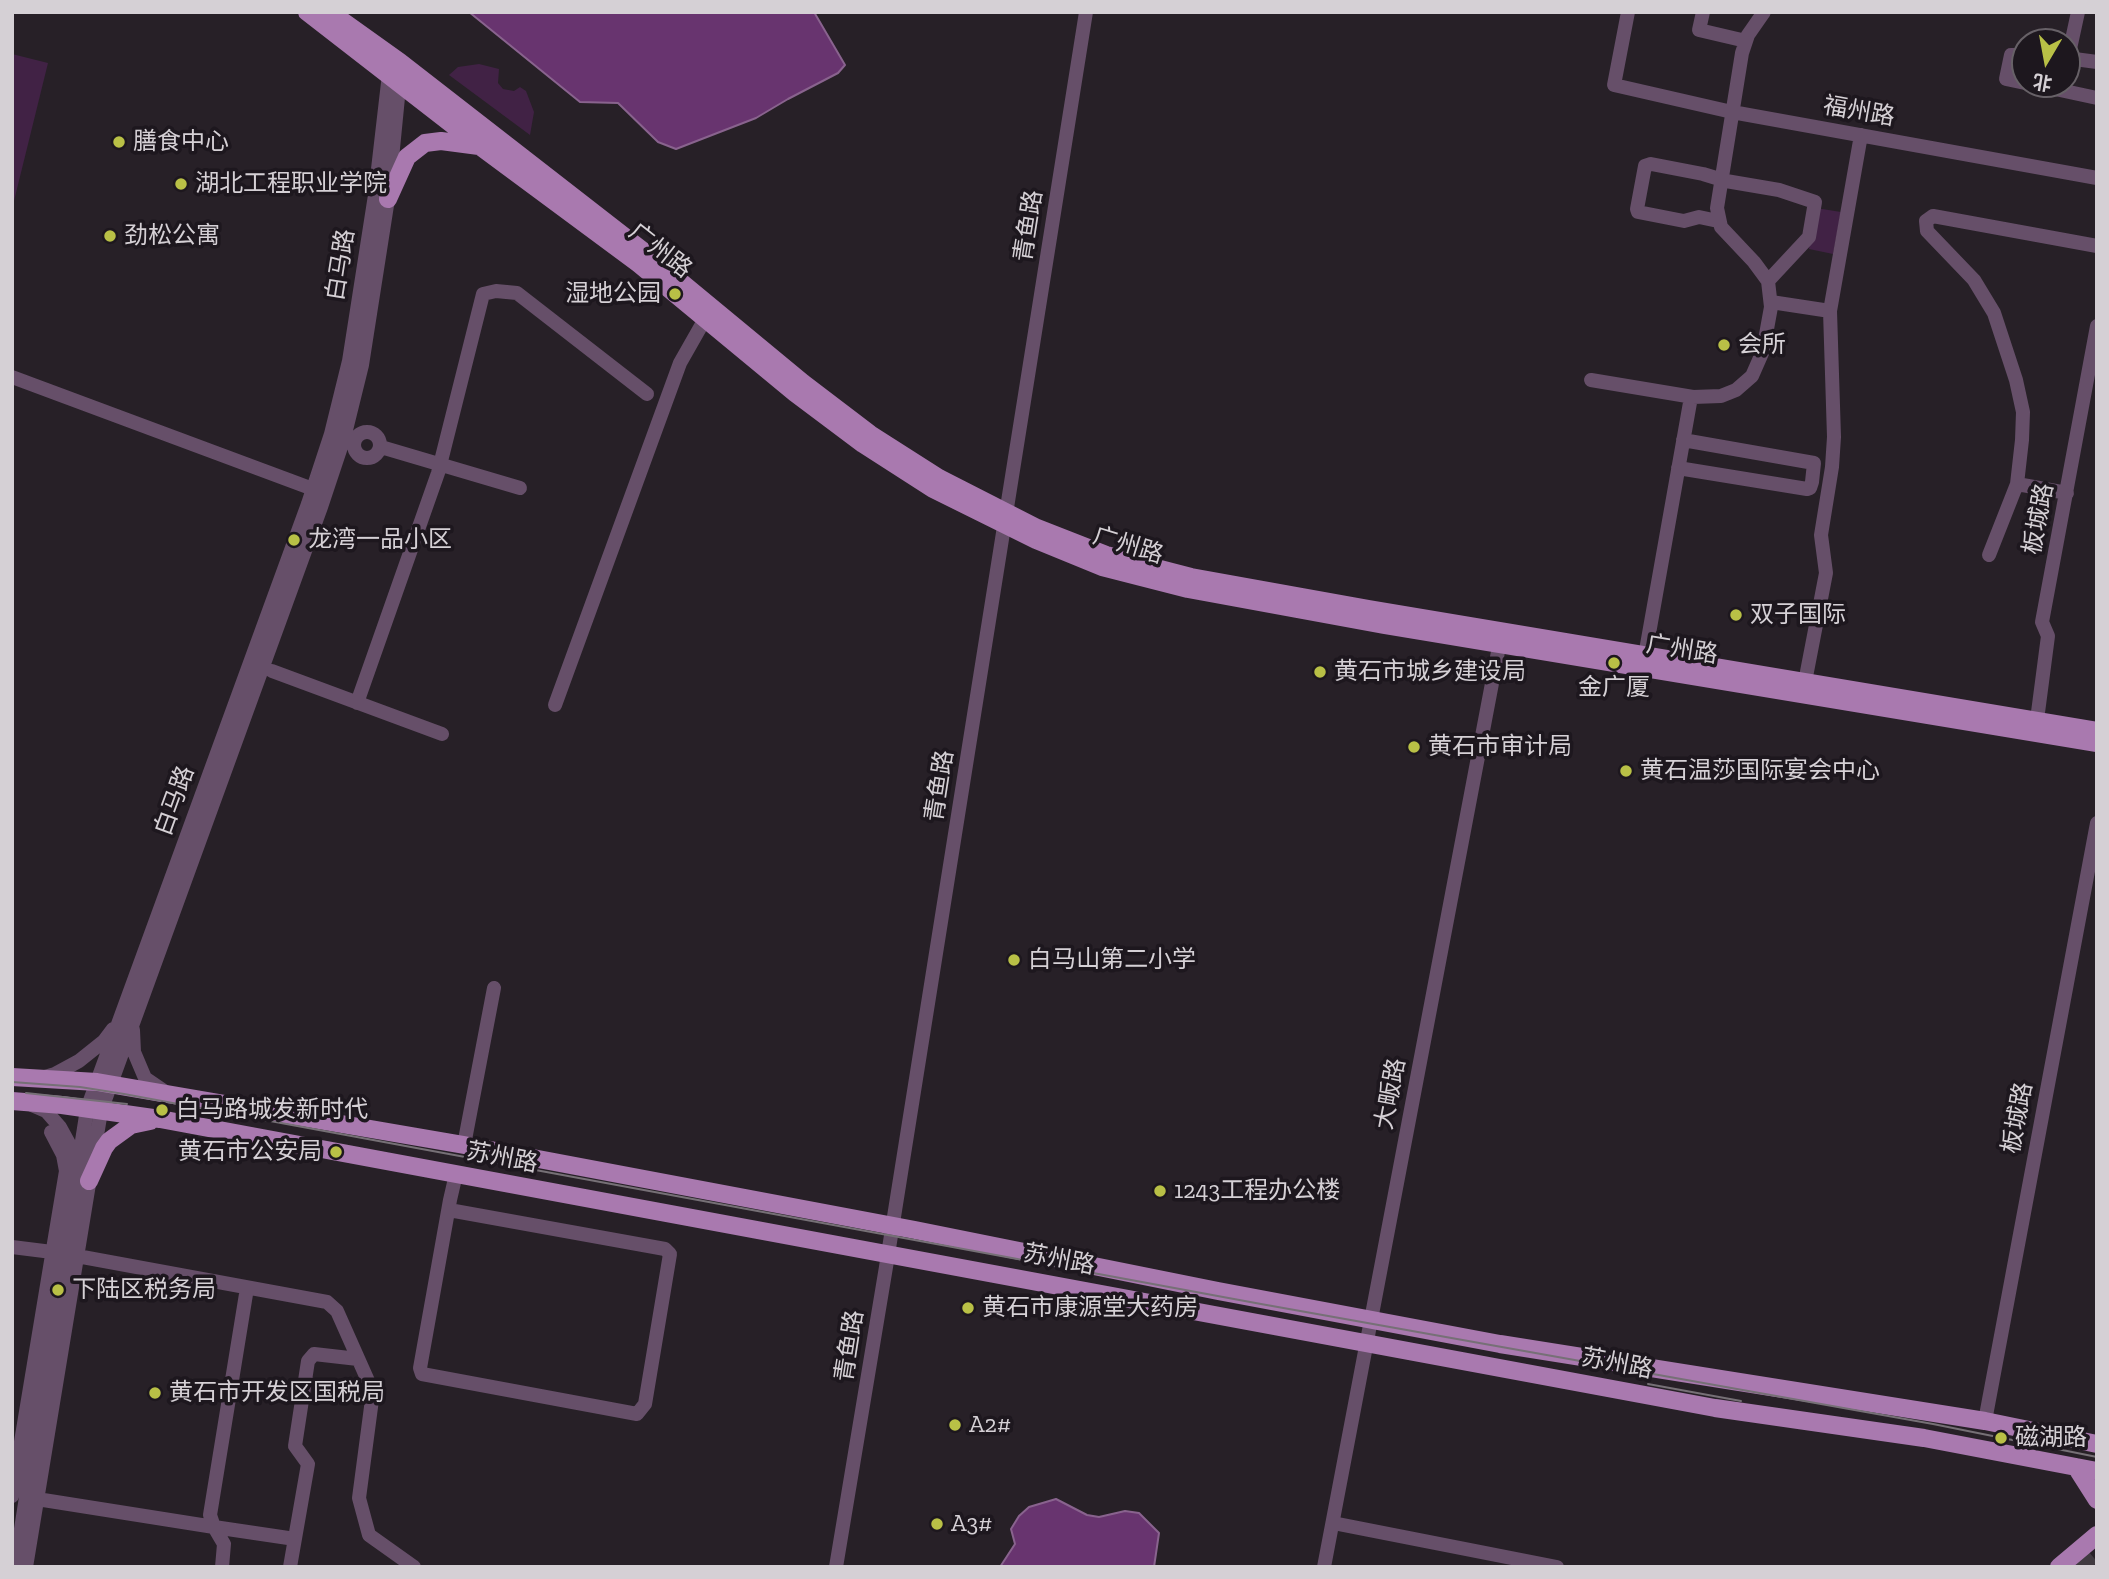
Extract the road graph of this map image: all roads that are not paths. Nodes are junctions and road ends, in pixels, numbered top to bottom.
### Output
1 (307, 12) edge
2 (330, 12) edge
3 (1086, 12) edge
4 (1628, 12) edge
5 (1703, 12) edge
6 (1764, 12) edge
7 (1746, 41) junction
8 (2011, 55) edge
9 (396, 73) junction
10 (2011, 80) edge
11 (1732, 111) junction
12 (1861, 135) junction
13 (481, 147) junction
14 (1720, 177) junction
15 (2097, 178) edge
16 (388, 199) junction
17 (1718, 221) junction
18 (2097, 246) edge
19 (1768, 281) junction
20 (1771, 302) junction
21 (1830, 311) junction
22 (705, 319) junction
23 (2097, 326) edge
24 (12, 377) edge
25 (1591, 380) dead end
26 (647, 394) dead end
27 (1690, 397) junction
28 (1683, 440) junction
29 (381, 447) junction
30 (1814, 463) junction
31 (440, 464) junction
32 (1832, 467) junction
33 (1678, 468) junction
34 (2017, 484) junction
35 (520, 488) dead end
36 (319, 491) junction
37 (2067, 493) junction
38 (1006, 519) junction
39 (1989, 555) dead end
40 (1501, 637) junction
41 (1645, 656) junction
42 (272, 671) dead end
43 (1805, 682) junction
44 (357, 703) junction
45 (555, 705) dead end
46 (2037, 720) junction
47 (2097, 731) edge
48 (442, 734) dead end
49 (2097, 743) edge
50 (2097, 823) edge
51 (494, 988) dead end
52 (129, 1012) junction
53 (12, 1077) edge
54 (35, 1079) junction
55 (103, 1084) junction
56 (172, 1095) junction
57 (18, 1101) edge
58 (94, 1110) junction
59 (160, 1119) junction
60 (51, 1132) dead end
61 (464, 1145) junction
62 (456, 1174) junction
63 (82, 1185) junction
64 (449, 1210) junction
65 (892, 1226) junction
66 (12, 1247) edge
67 (52, 1252) junction
68 (888, 1253) junction
69 (77, 1256) junction
70 (247, 1288) junction
71 (1371, 1319) junction
72 (1367, 1341) junction
73 (358, 1359) junction
74 (1985, 1421) junction
75 (24, 1428) edge
76 (2097, 1444) edge
77 (2076, 1467) junction
78 (2097, 1471) edge
79 (12, 1496) edge
80 (37, 1499) junction
81 (2097, 1500) edge
82 (1333, 1523) junction
83 (214, 1527) junction
84 (2096, 1533) edge
85 (295, 1539) junction
86 (15, 1567) edge
87 (26, 1567) edge
88 (222, 1567) edge
89 (290, 1567) edge
90 (414, 1567) edge
91 (836, 1567) edge
92 (1324, 1567) edge
93 (1557, 1567) edge
94 (2059, 1567) edge

1 - 9 main road, 广州路
2 - 9 main road, 广州路
3 - 38 street, 青鱼路
4 - 11 street, 福州路
5 - 7 street
6 - 7 street
7 - 11 street
8 - 10 street
9 - 13 main road, 广州路
9 - 16 street, 白马路
9 - 36 street, 白马路
9 - 38 main road, 广州路
11 - 12 street, 福州路
11 - 14 street
12 - 15 street, 福州路
12 - 21 street
13 - 16 main road
13 - 22 main road, 广州路
14 - 17 street
14 - 17 street
14 - 19 street
16 - 36 street, 白马路
17 - 19 street
18 - 34 street
19 - 20 street
20 - 21 street
20 - 27 street
21 - 32 street
22 - 38 main road, 广州路
22 - 45 street
23 - 37 street, 板城路
24 - 36 street
25 - 27 street
26 - 31 street
27 - 28 street
28 - 30 street
28 - 33 street
29 - 29 street
29 - 31 street
30 - 32 street
30 - 33 street
31 - 35 street
31 - 44 street
32 - 43 street
33 - 41 street
34 - 37 street
34 - 39 street
36 - 52 street, 白马路
37 - 46 street, 板城路
38 - 40 main road, 广州路
38 - 65 street, 青鱼路
40 - 41 main road, 广州路
40 - 49 main road, 广州路
40 - 71 street, 大畈路
41 - 43 main road, 广州路
42 - 44 street
43 - 46 main road, 广州路
44 - 48 street
46 - 47 main road, 广州路
50 - 74 street, 板城路
51 - 61 street
52 - 54 street
52 - 55 street, 白马路
52 - 56 street
53 - 54 main road, 苏州路
54 - 55 main road, 苏州路
55 - 56 main road, 苏州路
55 - 58 street, 白马路
56 - 61 main road, 苏州路
57 - 58 main road, 苏州路
57 - 63 street
58 - 59 main road, 苏州路
58 - 63 street, 白马路
59 - 62 main road, 苏州路
59 - 63 main road
60 - 67 street
61 - 65 main road, 苏州路
62 - 64 street
62 - 68 main road, 苏州路
63 - 69 street, 白马路
63 - 75 street, 白马路
64 - 64 street
65 - 68 street, 青鱼路
65 - 71 main road, 苏州路
66 - 67 street
67 - 75 street
68 - 72 main road, 苏州路
68 - 91 street, 青鱼路
69 - 70 street
69 - 80 street, 白马路
70 - 73 street
70 - 83 street
71 - 72 street, 大畈路
71 - 74 main road, 苏州路
72 - 77 main road, 苏州路
72 - 82 street, 大畈路
73 - 85 street
73 - 90 street
74 - 76 main road, 苏州路
75 - 79 street
75 - 86 street, 白马路
77 - 78 main road, 苏州路
77 - 81 main road
80 - 83 street
80 - 87 street, 白马路
82 - 92 street, 大畈路
82 - 93 street
83 - 85 street
83 - 88 street
84 - 94 main road
85 - 89 street

